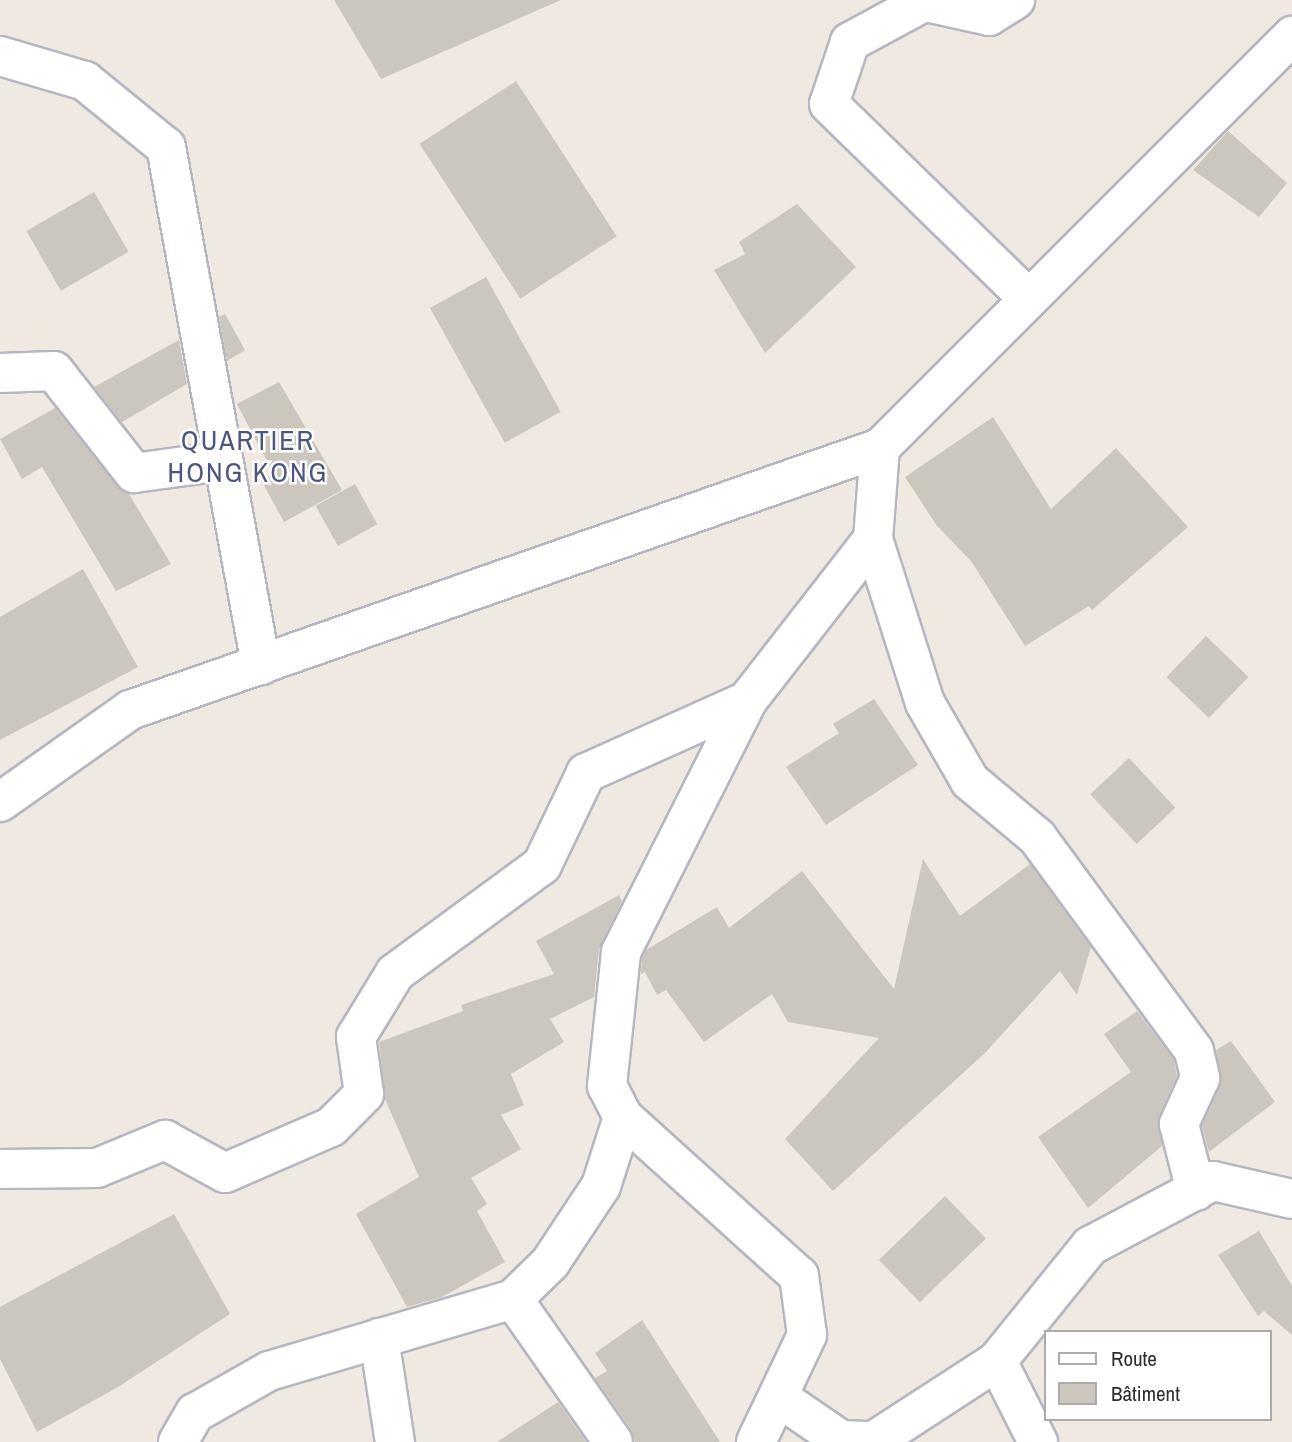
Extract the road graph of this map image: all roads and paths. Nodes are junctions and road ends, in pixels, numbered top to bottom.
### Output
1 (1016, 0) edge
2 (918, 2) edge
3 (1292, 36) edge
4 (0, 56) edge
5 (1029, 299) junction
6 (0, 373) edge
7 (880, 448) junction
8 (223, 461) junction
9 (873, 539) junction
10 (261, 665) junction
11 (747, 701) junction
12 (0, 802) edge
13 (623, 1117) junction
14 (0, 1169) edge
15 (1196, 1191) junction
16 (1292, 1199) edge
17 (513, 1299) junction
18 (379, 1338) junction
19 (997, 1361) junction
20 (778, 1397) junction
21 (178, 1442) edge
22 (396, 1442) edge
23 (612, 1442) edge
24 (756, 1442) edge
25 (1038, 1442) edge

1 - 2 street
2 - 5 street
3 - 5 street
4 - 8 street
5 - 7 street
6 - 8 street
7 - 9 street
7 - 10 street
8 - 10 street
9 - 11 street
9 - 15 street
10 - 12 street
11 - 13 street
11 - 14 street
13 - 17 street
13 - 20 street
15 - 16 street
15 - 19 street
17 - 18 street
17 - 23 street
18 - 21 street
18 - 22 street
19 - 20 street
19 - 25 street
20 - 24 street

